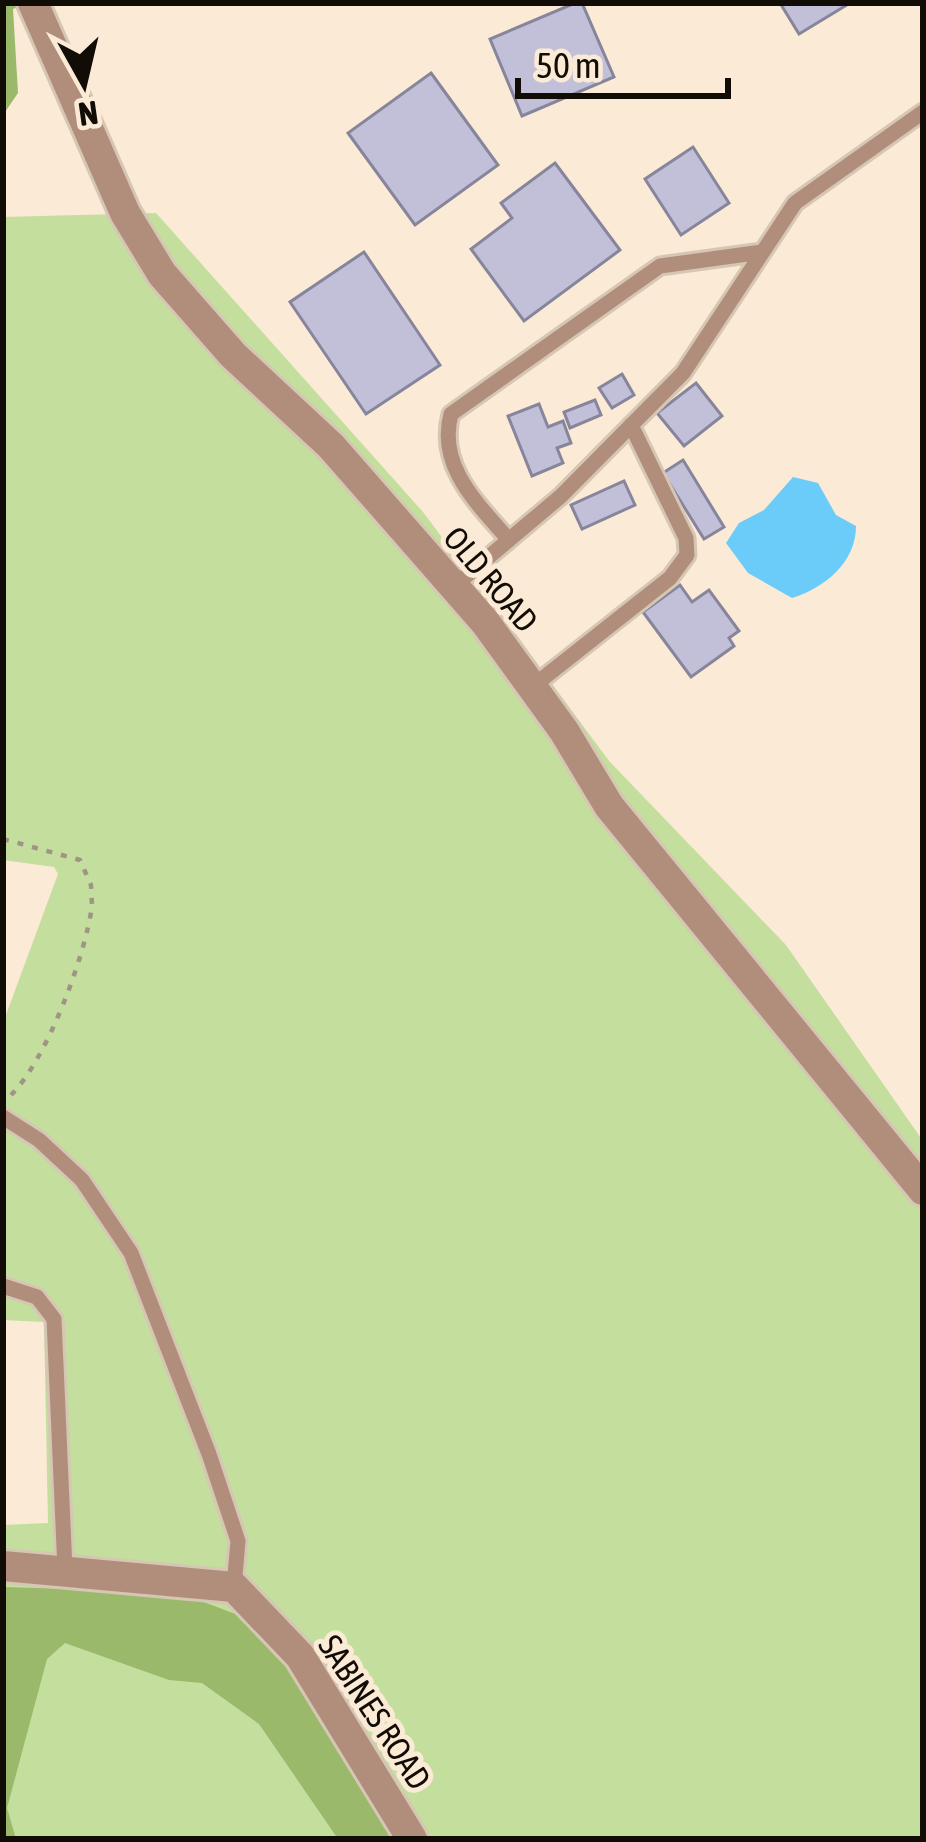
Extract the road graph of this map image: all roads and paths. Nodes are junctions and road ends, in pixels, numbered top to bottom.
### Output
1 (33, 3) edge
2 (923, 112) edge
3 (762, 252) junction
4 (631, 425) junction
5 (508, 540) junction
6 (453, 587) junction
7 (532, 687) junction
8 (3, 839) edge
9 (3, 1103) edge
10 (3, 1117) edge
11 (923, 1190) edge
12 (3, 1286) edge
13 (3, 1566) edge
14 (65, 1570) junction
15 (234, 1587) junction
16 (412, 1839) edge

1 - 6 street, OLD ROAD
2 - 3 lane
3 - 4 lane
3 - 5 lane
4 - 5 lane
4 - 7 lane
5 - 6 lane
6 - 7 street, OLD ROAD
7 - 11 street, OLD ROAD
8 - 9 path
10 - 15 lane
12 - 14 lane
13 - 14 street
14 - 15 street
15 - 16 street, SABINES ROAD

